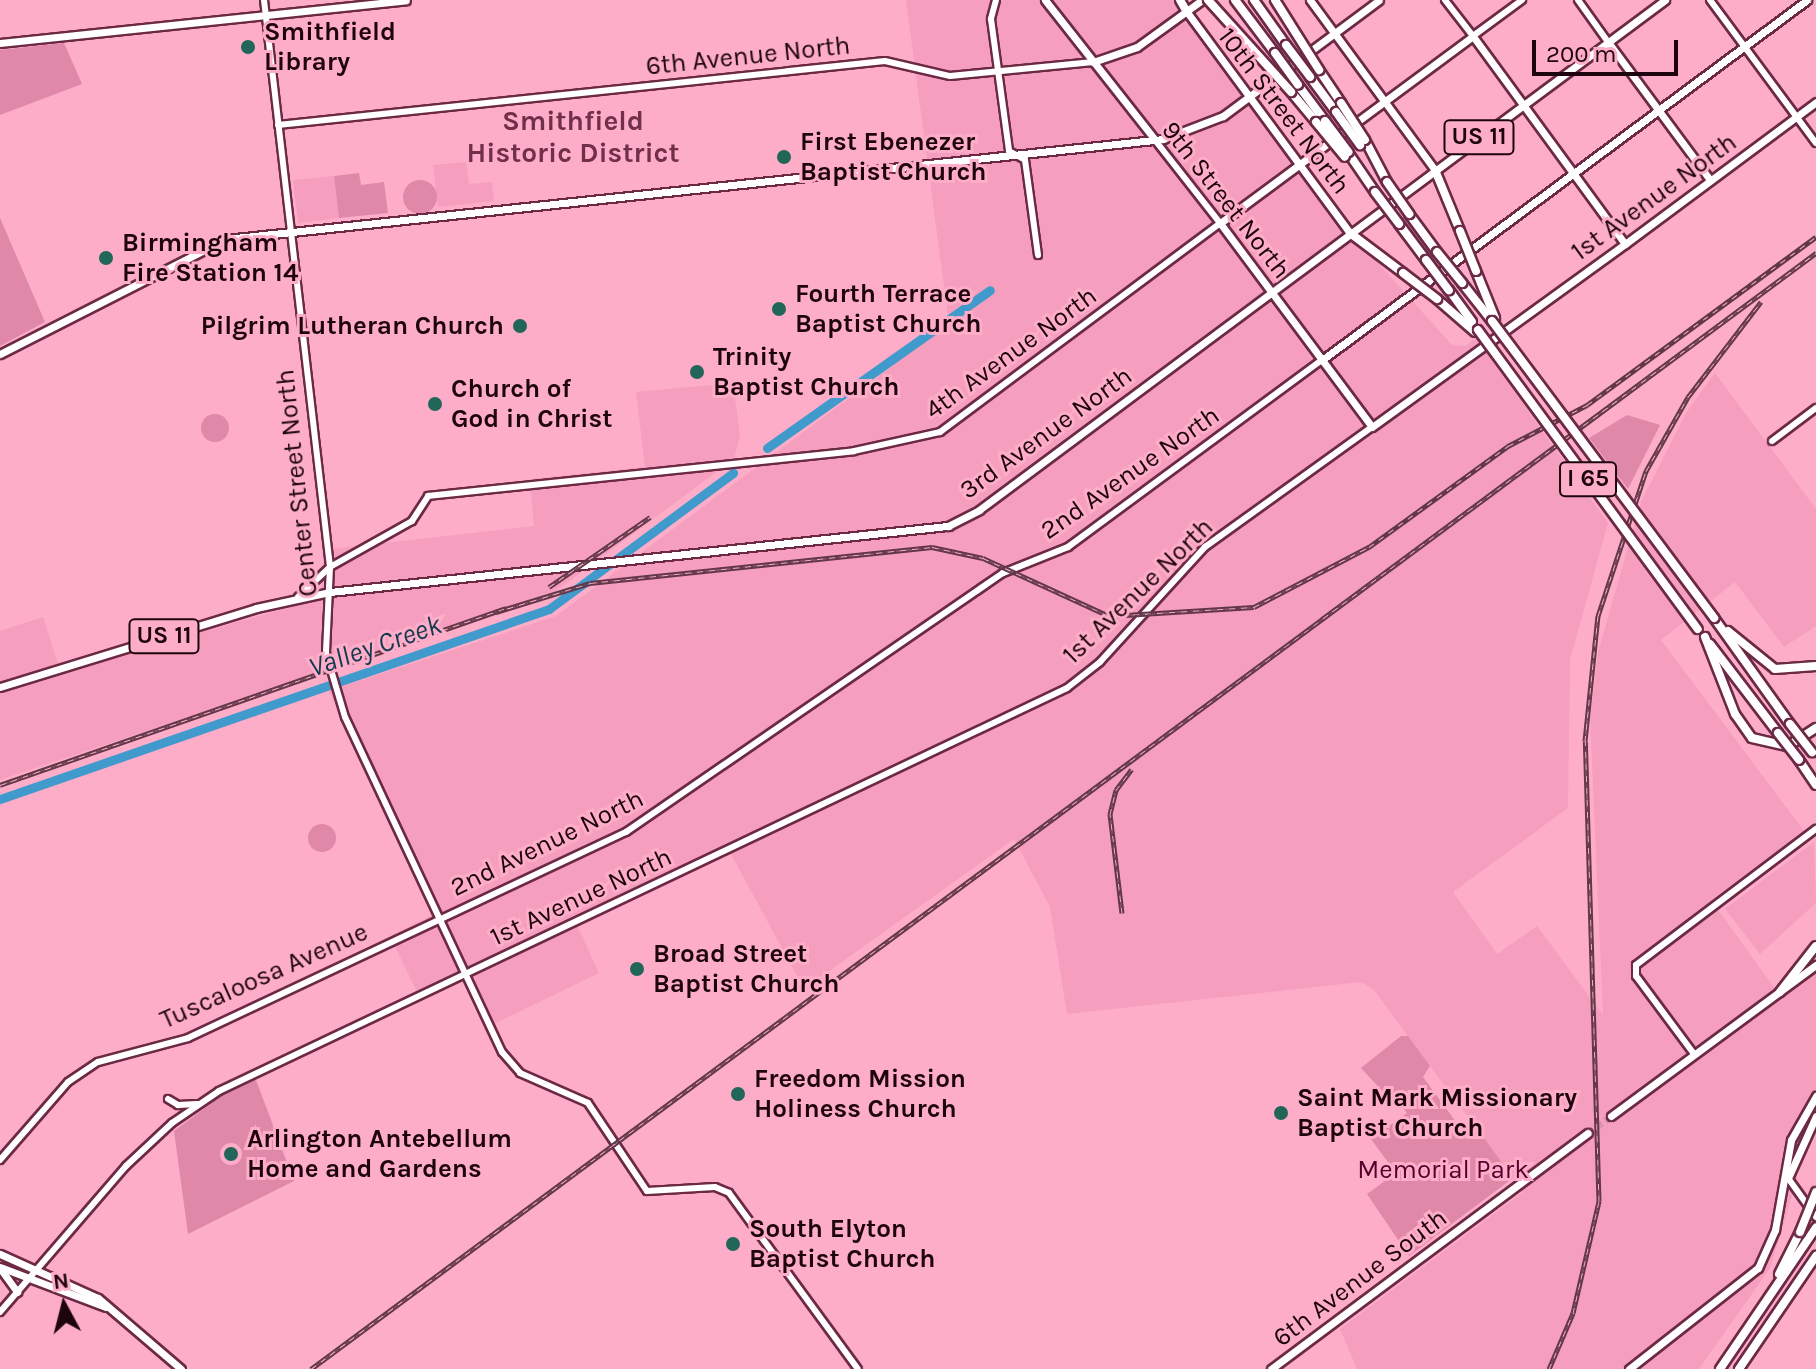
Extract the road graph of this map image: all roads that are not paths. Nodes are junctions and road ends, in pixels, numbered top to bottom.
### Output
1 (264, 0) edge
2 (406, 0) edge
3 (996, 0) edge
4 (1045, 0) edge
5 (1180, 0) edge
6 (1205, 0) edge
7 (1254, 0) edge
8 (1275, 0) edge
9 (1310, 0) edge
10 (1379, 0) edge
11 (1445, 0) edge
12 (1522, 0) edge
13 (1578, 0) edge
14 (1665, 0) edge
15 (1710, 0) edge
16 (1807, 0) edge
17 (1238, 4) edge
18 (1187, 12) junction
19 (266, 15) junction
20 (1334, 33) junction
21 (1473, 36) junction
22 (1608, 42) junction
23 (0, 43) edge
24 (1744, 47) junction
25 (1093, 62) junction
26 (998, 72) junction
27 (1295, 88) junction
28 (1249, 97) junction
29 (1388, 101) junction
30 (1816, 102) edge
31 (1522, 105) junction
32 (1658, 110) junction
33 (1796, 117) junction
34 (278, 125) junction
35 (1155, 140) junction
36 (1362, 143) junction
37 (1816, 143) edge
38 (1014, 155) junction
39 (1300, 165) junction
40 (1435, 170) junction
41 (1573, 174) junction
42 (1710, 180) junction
43 (1220, 223) junction
44 (290, 232) junction
45 (1350, 233) junction
46 (1625, 244) junction
47 (1038, 255) dead end
48 (1272, 292) junction
49 (1493, 320) junction
50 (1476, 331) junction
51 (0, 354) edge
52 (1322, 360) junction
53 (1816, 408) edge
54 (1372, 427) junction
55 (1772, 441) dead end
56 (330, 567) junction
57 (330, 592) junction
58 (298, 597) junction
59 (1714, 618) junction
60 (1705, 637) junction
61 (1816, 666) edge
62 (0, 687) edge
63 (1816, 728) edge
64 (1814, 755) edge
65 (1816, 785) edge
66 (1816, 829) edge
67 (438, 918) junction
68 (1816, 946) edge
69 (1816, 965) edge
70 (464, 974) junction
71 (1780, 992) junction
72 (1694, 1054) junction
73 (1816, 1096) edge
74 (168, 1099) dead end
75 (204, 1101) junction
76 (1611, 1116) tunnel mouth
77 (1816, 1116) edge
78 (1588, 1133) tunnel mouth
79 (0, 1160) edge
80 (1788, 1178) junction
81 (1816, 1192) edge
82 (1816, 1217) edge
83 (1816, 1228) edge
84 (0, 1254) edge
85 (1816, 1256) edge
86 (39, 1267) junction
87 (0, 1268) edge
88 (29, 1278) junction
89 (17, 1292) junction
90 (110, 1308) junction
91 (0, 1312) edge
92 (1758, 1314) junction
93 (181, 1369) edge
94 (858, 1369) edge
95 (1271, 1369) edge
96 (1629, 1369) edge
97 (1720, 1369) edge
98 (1739, 1369) edge

1 - 19 street, Center Street North
2 - 19 main road
3 - 26 street
4 - 25 main road, 9th Street North
5 - 18 highway
6 - 18 main road, 6th Avenue North
6 - 27 highway, bridge
7 - 36 highway, bridge
8 - 36 highway, bridge
9 - 20 main road
10 - 20 main road
11 - 21 street
12 - 21 street, 4th Avenue North
13 - 22 street
14 - 22 main road, 3rd Avenue North
15 - 24 street
16 - 24 main road, 2nd Avenue North
17 - 27 highway, I 65, bridge
18 - 25 main road, 6th Avenue North
18 - 28 main road, 10th Street North
19 - 23 main road
19 - 34 street, Center Street North
20 - 28 main road
20 - 29 main road
21 - 29 main road, 4th Avenue North
21 - 31 main road
22 - 31 main road, 3rd Avenue North / US 11
22 - 32 main road
24 - 32 main road, 2nd Avenue North
24 - 33 street
25 - 26 street, 6th Avenue North
25 - 35 main road, 9th Street North
26 - 34 street, 6th Avenue North
26 - 38 street
27 - 50 highway, I 65, bridge
28 - 35 main road
28 - 39 main road, 10th Street North
29 - 39 main road, 4th Avenue North
29 - 40 main road
30 - 33 main road, 1st Avenue North
31 - 40 main road, 3rd Avenue North / US 11
31 - 41 main road
32 - 41 main road, 2nd Avenue North
32 - 42 main road
33 - 37 street
33 - 42 main road, 1st Avenue North
34 - 44 street, Center Street North
35 - 38 main road
35 - 43 street, 9th Street North
36 - 49 highway, bridge
38 - 44 main road
38 - 47 street
39 - 43 main road, 4th Avenue North
39 - 45 main road, 10th Street North
40 - 45 main road, 3rd Avenue North / US 11
40 - 49 highway, bridge
41 - 46 main road
41 - 52 main road, 2nd Avenue North
42 - 46 main road, 1st Avenue North
43 - 48 main road, 9th Street North
43 - 56 street, 4th Avenue North
44 - 51 main road
44 - 56 street, Center Street North
45 - 48 main road, 3rd Avenue North / US 11
45 - 50 highway, bridge
46 - 54 main road, 1st Avenue North
48 - 52 main road, 9th Street North
48 - 57 main road, 3rd Avenue North / US 11
49 - 59 highway, I 65, bridge
50 - 60 highway, I 65, bridge
52 - 54 main road, 9th Street North
52 - 67 street, 2nd Avenue North
53 - 55 street
54 - 70 street, 1st Avenue North
56 - 57 street, Center Street North
56 - 58 street
57 - 58 main road, US 11
57 - 67 street, Center Street North
58 - 62 main road, US 11
59 - 61 highway
59 - 64 highway, I 65, bridge
60 - 63 highway
60 - 65 highway, I 65, bridge
66 - 72 street
67 - 70 street, Center Street North
67 - 79 street, Tuscaloosa Avenue
68 - 71 highway
69 - 71 main road
70 - 75 street, 1st Avenue North
70 - 94 street, Center Street North
71 - 72 main road
72 - 76 main road
73 - 80 main road
74 - 75 street
75 - 86 street, 1st Avenue North
77 - 80 main road
78 - 95 main road, 6th Avenue South
80 - 82 street
80 - 96 main road
81 - 92 highway, bridge
83 - 92 highway
84 - 86 main road
85 - 98 highway
86 - 88 street, 1st Avenue North
86 - 90 main road
87 - 88 main road
87 - 89 main road
88 - 89 street, 1st Avenue North
88 - 90 main road
89 - 91 street, 1st Avenue North
90 - 93 main road
92 - 97 highway

